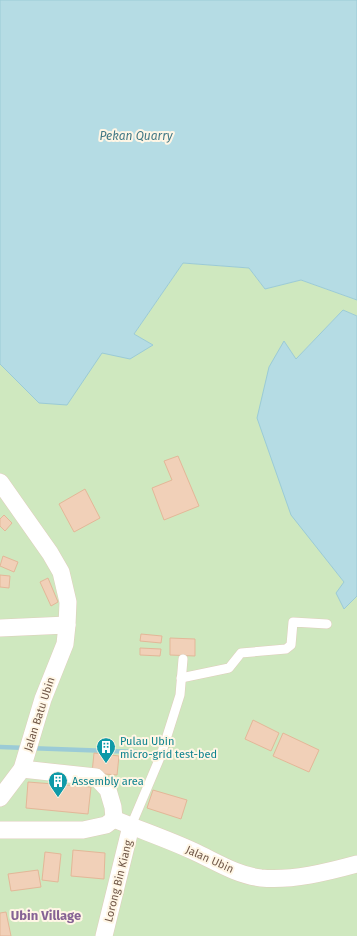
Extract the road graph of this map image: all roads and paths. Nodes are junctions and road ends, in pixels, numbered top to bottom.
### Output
1 (0, 482) edge
2 (327, 624) dead end
3 (67, 626) junction
4 (0, 628) edge
5 (183, 659) dead end
6 (181, 678) junction
7 (22, 769) junction
8 (0, 798) edge
9 (114, 819) junction
10 (131, 826) junction
11 (0, 830) edge
12 (357, 864) edge
13 (104, 936) edge

1 - 3 street, Jalan Batu Ubin
2 - 6 lane
3 - 4 street
3 - 7 street, Jalan Batu Ubin
5 - 6 lane
6 - 10 lane
7 - 8 street, Jalan Batu Ubin
7 - 9 street
9 - 10 street, Jalan Ubin
9 - 11 street
10 - 12 street, Jalan Ubin
10 - 13 street, Lorong Bin Kiang

